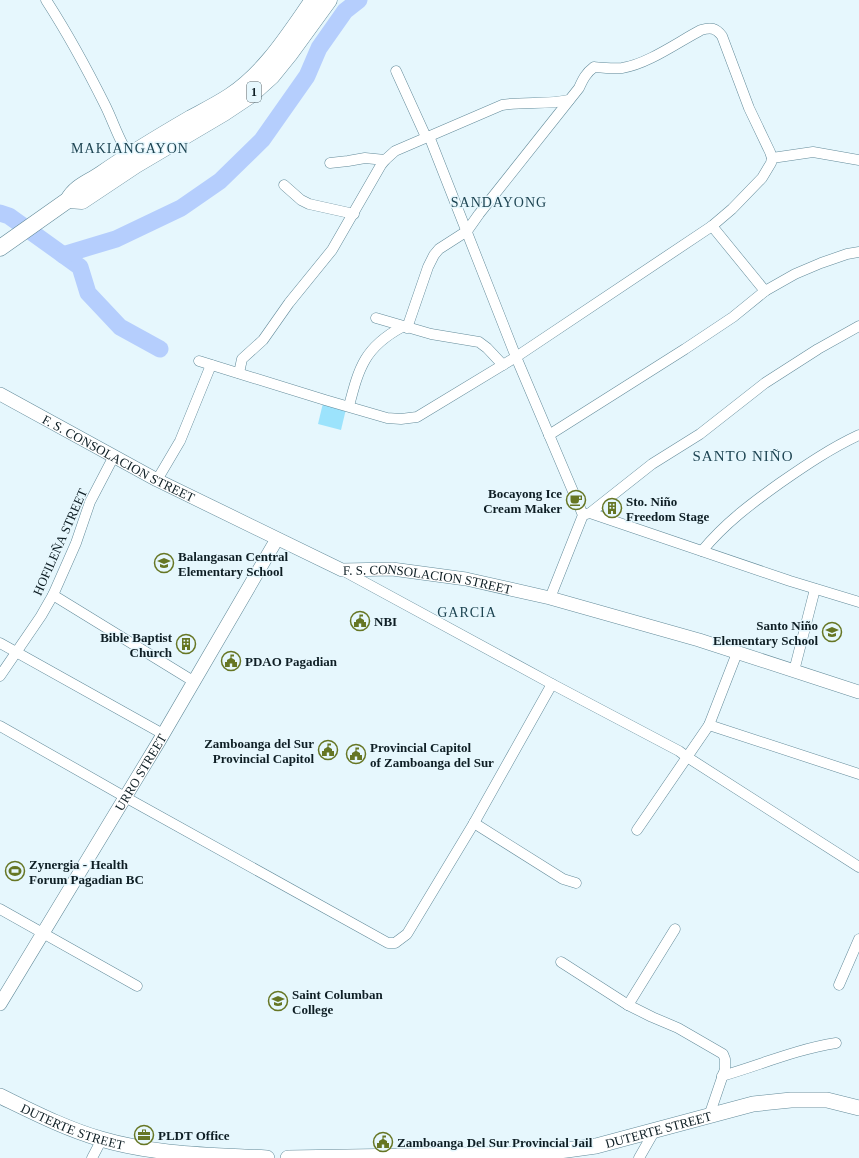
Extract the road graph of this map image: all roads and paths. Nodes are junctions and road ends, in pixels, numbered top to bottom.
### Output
1 (46, 0) edge
2 (313, 0) edge
3 (329, 0) edge
4 (396, 71) dead end
5 (569, 100) junction
6 (221, 108) junction
7 (428, 137) junction
8 (772, 158) junction
9 (132, 160) junction
10 (384, 160) junction
11 (859, 160) edge
12 (330, 163) dead end
13 (284, 185) dead end
14 (354, 214) junction
15 (712, 226) junction
16 (467, 231) junction
17 (5, 244) edge
18 (859, 252) edge
19 (765, 292) junction
20 (376, 318) dead end
21 (859, 326) edge
22 (405, 327) junction
23 (516, 357) junction
24 (199, 361) dead end
25 (211, 365) junction
26 (503, 365) junction
27 (239, 373) junction
28 (0, 394) edge
29 (349, 406) junction
30 (549, 435) junction
31 (859, 435) edge
32 (114, 456) junction
33 (157, 480) junction
34 (586, 514) junction
35 (277, 538) junction
36 (702, 551) junction
37 (342, 570) junction
38 (815, 589) junction
39 (53, 595) junction
40 (550, 598) junction
41 (859, 602) edge
42 (0, 643) edge
43 (16, 652) junction
44 (737, 653) junction
45 (794, 671) junction
46 (0, 676) edge
47 (193, 681) junction
48 (552, 684) junction
49 (859, 692) edge
50 (709, 725) junction
51 (0, 726) edge
52 (163, 734) junction
53 (687, 757) junction
54 (859, 774) edge
55 (125, 797) junction
56 (474, 823) junction
57 (637, 830) dead end
58 (859, 867) edge
59 (576, 883) dead end
60 (0, 910) edge
61 (675, 929) dead end
62 (43, 933) junction
63 (859, 940) edge
64 (856, 953) edge
65 (561, 962) dead end
66 (839, 985) dead end
67 (137, 986) dead end
68 (0, 1004) edge
69 (628, 1005) junction
70 (836, 1043) dead end
71 (722, 1076) junction
72 (0, 1096) edge
73 (859, 1108) edge
74 (709, 1116) junction
75 (655, 1130) junction
76 (102, 1139) junction
77 (457, 1157) edge
78 (92, 1158) edge
79 (267, 1158) edge
80 (288, 1158) edge
81 (639, 1158) edge

1 - 9 street
2 - 6 main road, 1
3 - 6 main road, 1
4 - 7 street
5 - 7 street
5 - 8 street
5 - 16 street
6 - 9 main road, 1
7 - 10 street
7 - 16 street
8 - 11 street
8 - 15 street
9 - 17 main road, 1
10 - 12 street
10 - 14 street
13 - 14 street
14 - 27 street
15 - 19 street
15 - 23 street
16 - 22 street
16 - 23 street
18 - 19 street
19 - 30 street
20 - 22 street
21 - 34 street
22 - 26 street
22 - 29 street
23 - 26 street
23 - 30 street
24 - 25 street
25 - 27 street
25 - 33 street
26 - 29 street
27 - 29 street
28 - 32 street, F. S. CONSOLACION STREET
30 - 34 street
31 - 36 street
32 - 33 street, F. S. CONSOLACION STREET
32 - 39 street, HOFILEÑA STREET
33 - 35 street, F. S. CONSOLACION STREET
34 - 36 street
34 - 40 street
35 - 37 street, F. S. CONSOLACION STREET
35 - 47 street, URRO STREET
36 - 38 street
37 - 40 street, F. S. CONSOLACION STREET
37 - 48 street
38 - 41 street
38 - 45 street
39 - 43 street, HOFILEÑA STREET
39 - 47 street
40 - 44 street, F. S. CONSOLACION STREET
42 - 43 street
43 - 46 street, HOFILEÑA STREET
43 - 52 street
44 - 45 street, F. S. CONSOLACION STREET
44 - 50 street
45 - 49 street, F. S. CONSOLACION STREET
47 - 52 street, URRO STREET
48 - 53 street
48 - 56 street
50 - 53 street
50 - 54 street
51 - 55 street
52 - 55 street, URRO STREET
53 - 57 street
53 - 58 street
55 - 56 street
55 - 62 street, URRO STREET
56 - 59 street
60 - 62 street
61 - 69 street
62 - 67 street
62 - 68 street, URRO STREET
63 - 64 street
64 - 66 street
65 - 69 street
69 - 71 street
70 - 71 street
71 - 74 street
72 - 76 main road, DUTERTE STREET
73 - 74 main road, DUTERTE STREET
74 - 75 main road, DUTERTE STREET
75 - 77 main road, DUTERTE STREET
75 - 81 street
76 - 78 street
76 - 79 main road, DUTERTE STREET
77 - 80 main road, DUTERTE STREET

